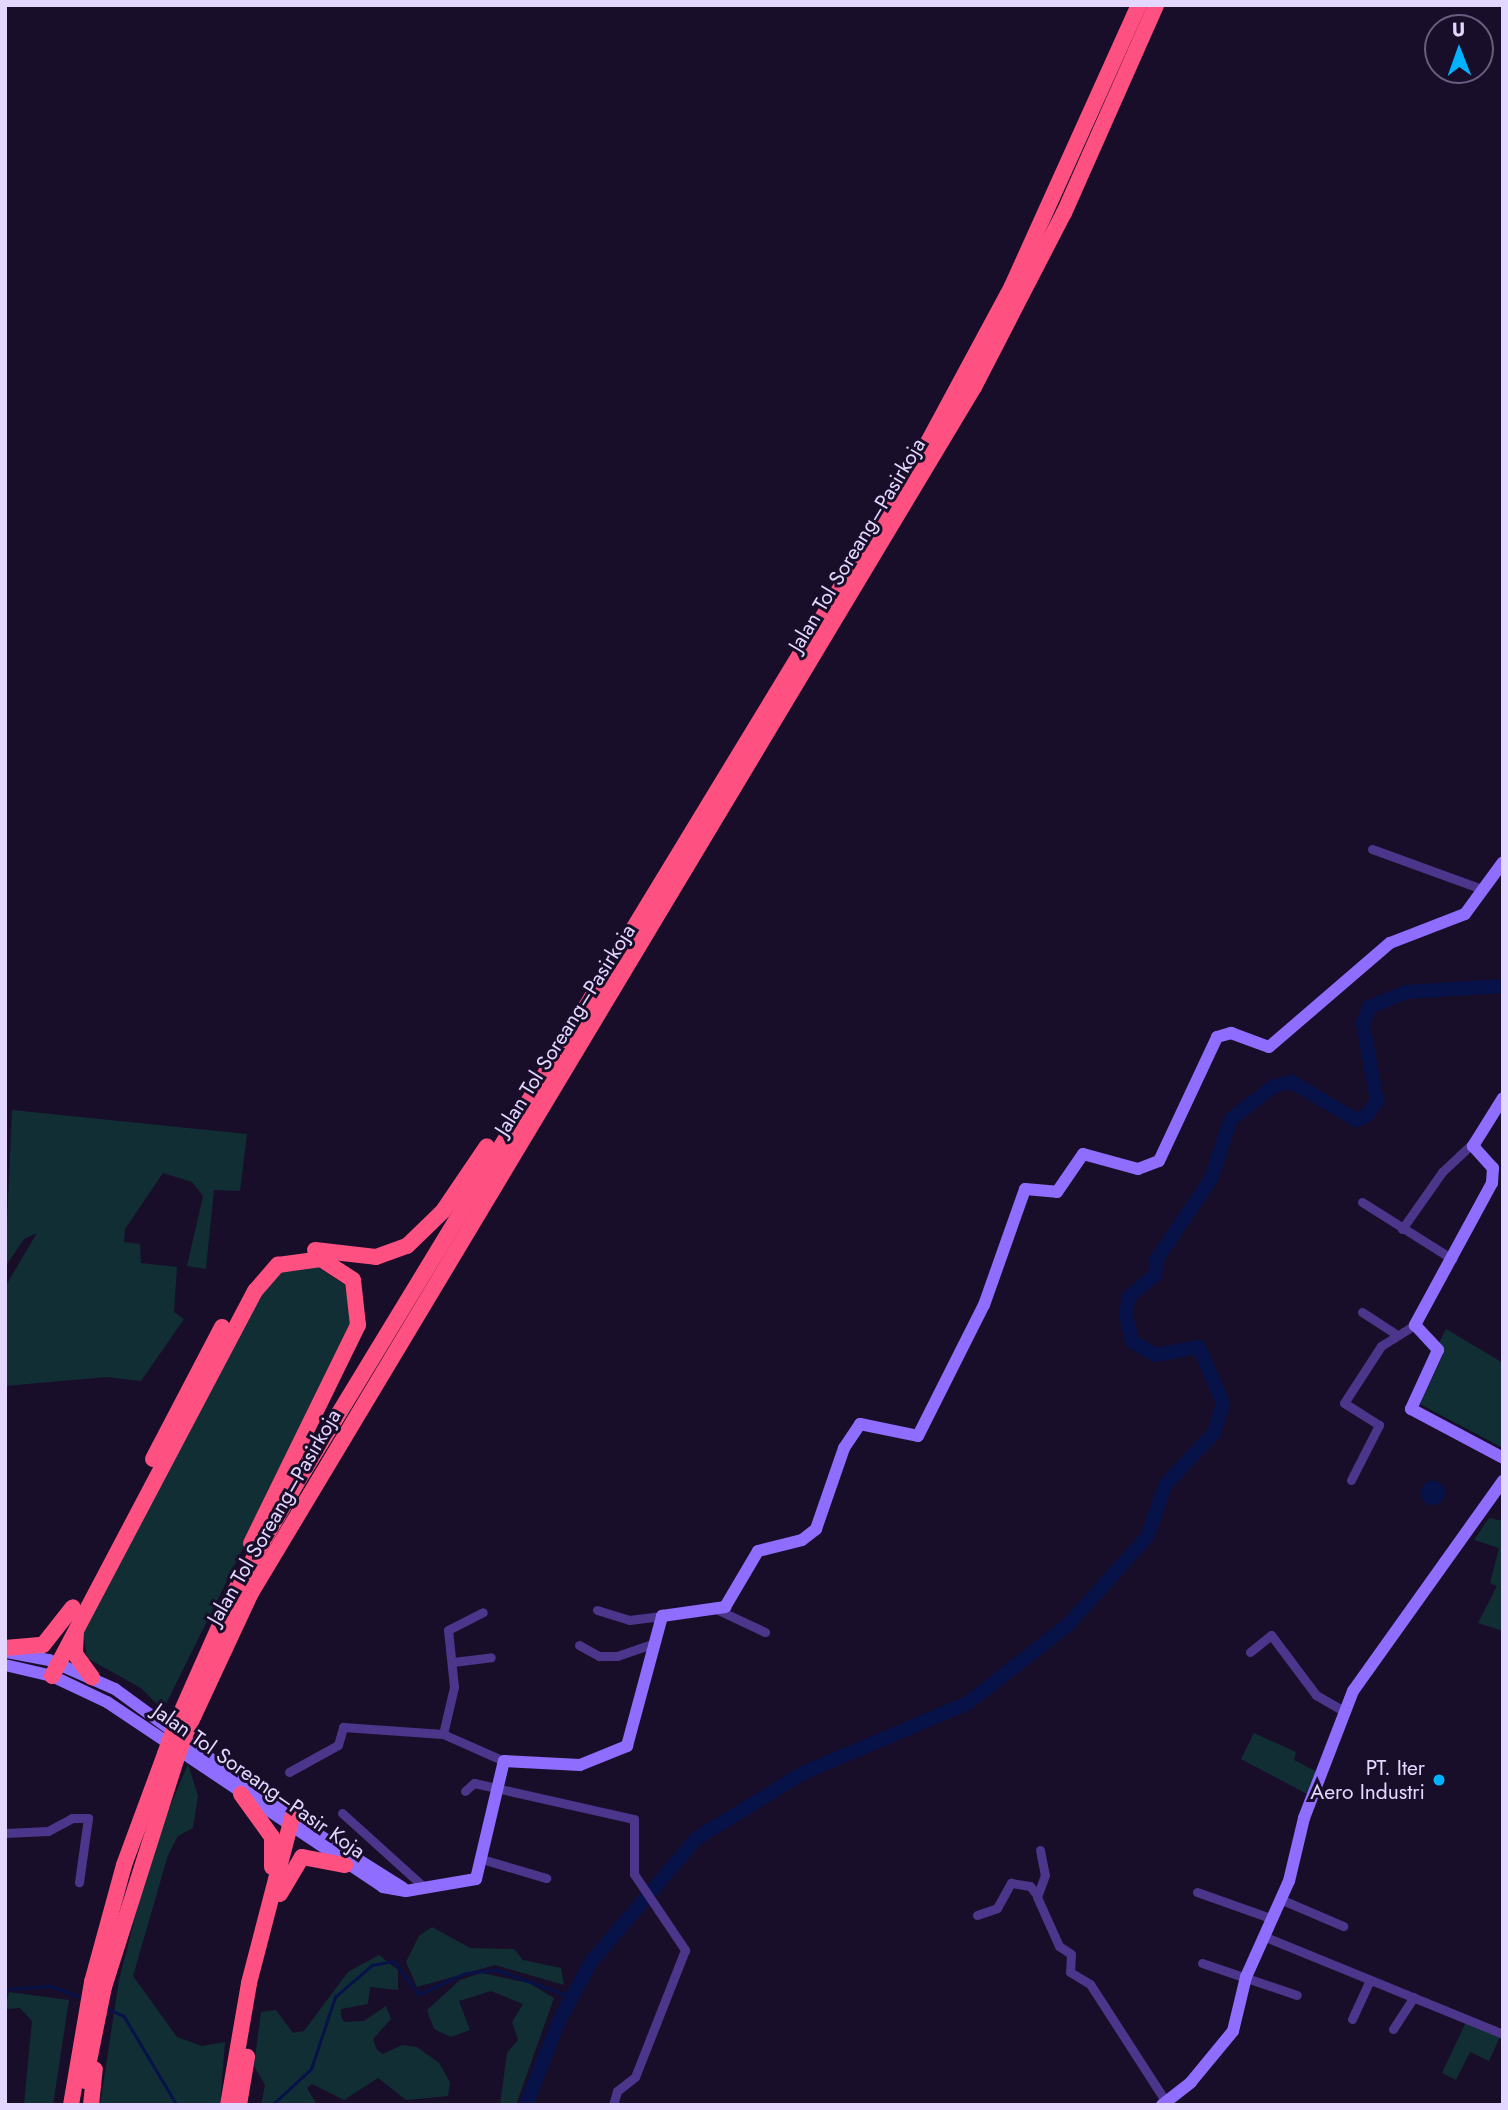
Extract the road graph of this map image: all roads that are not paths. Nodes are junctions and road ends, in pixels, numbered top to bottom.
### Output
1 (1139, 5) edge
2 (1156, 5) edge
3 (1372, 849) dead end
4 (1503, 862) edge
5 (1482, 890) junction
6 (528, 1095) junction
7 (1503, 1098) edge
8 (1473, 1143) junction
9 (1362, 1202) dead end
10 (1402, 1228) junction
11 (1452, 1259) junction
12 (1362, 1312) dead end
13 (1415, 1325) junction
14 (1394, 1333) junction
15 (1503, 1458) edge
16 (1351, 1479) dead end
17 (1503, 1481) edge
18 (235, 1591) junction
19 (78, 1608) junction
20 (718, 1610) junction
21 (597, 1611) dead end
22 (483, 1612) dead end
23 (662, 1616) junction
24 (765, 1632) dead end
25 (655, 1643) junction
26 (579, 1645) dead end
27 (5, 1650) edge
28 (1250, 1652) dead end
29 (491, 1657) dead end
30 (453, 1661) junction
31 (5, 1665) edge
32 (50, 1668) junction
33 (92, 1677) junction
34 (1346, 1712) junction
35 (181, 1727) junction
36 (443, 1734) junction
37 (504, 1761) junction
38 (289, 1772) dead end
39 (465, 1791) dead end
40 (496, 1791) junction
41 (241, 1794) junction
42 (341, 1813) dead end
43 (293, 1825) junction
44 (5, 1833) edge
45 (1040, 1850) dead end
46 (485, 1860) junction
47 (345, 1865) junction
48 (546, 1878) dead end
49 (79, 1881) dead end
50 (424, 1887) junction
51 (406, 1891) junction
52 (1197, 1892) dead end
53 (1037, 1895) junction
54 (1280, 1899) junction
55 (276, 1904) junction
56 (977, 1915) dead end
57 (1270, 1918) junction
58 (1343, 1926) dead end
59 (263, 1928) junction
60 (1263, 1936) junction
61 (1202, 1963) dead end
62 (1245, 1977) junction
63 (1370, 1980) junction
64 (1297, 1995) dead end
65 (1414, 1997) junction
66 (1352, 2019) dead end
67 (94, 2022) junction
68 (1394, 2029) dead end
69 (1503, 2034) edge
70 (1165, 2104) edge
71 (71, 2105) edge
72 (81, 2105) edge
73 (91, 2105) edge
74 (228, 2105) edge
75 (239, 2105) edge
76 (613, 2105) edge

1 - 6 highway, Jalan Tol Soreang–Pasirkoja
2 - 35 highway, Jalan Tol Soreang–Pasirkoja
3 - 5 street
4 - 5 street
5 - 20 street
6 - 18 highway, Jalan Tol Soreang–Pasirkoja
6 - 19 highway
7 - 8 street
8 - 10 street
8 - 11 street
9 - 10 street
10 - 11 street
11 - 13 street
12 - 14 street
13 - 14 street
13 - 15 street
14 - 16 street
17 - 34 street
18 - 19 highway
18 - 35 highway, Jalan Tol Soreang–Pasirkoja
19 - 27 highway
19 - 32 highway
19 - 33 highway
20 - 23 street
20 - 24 street
21 - 23 street
22 - 30 street
23 - 25 street
25 - 26 street
25 - 37 street
27 - 32 street, Jalan Tol Soreang–Pasir Koja
28 - 34 street
29 - 30 street
30 - 36 street
31 - 32 street, Jalan Tol Soreang–Pasir Koja
32 - 33 street, Jalan Tol Soreang–Pasir Koja
32 - 41 street, Jalan Tol Soreang–Pasir Koja
33 - 43 street, Jalan Tol Soreang–Pasir Koja
34 - 54 street
35 - 67 highway, Jalan Tol Soreang–Pasirkoja, bridge
36 - 37 street
36 - 38 street
37 - 40 street
39 - 40 street
40 - 46 street
40 - 76 street
41 - 43 street, Jalan Tol Soreang–Pasir Koja
41 - 59 highway
42 - 50 street
43 - 47 street, Jalan Tol Soreang–Pasir Koja
43 - 51 street, Jalan Tol Soreang–Pasir Koja
43 - 55 highway
43 - 59 highway
44 - 49 street
45 - 53 street
46 - 48 street
46 - 50 street
47 - 51 street, Jalan Tol Soreang–Pasir Koja
47 - 55 highway
50 - 51 street
52 - 57 street
53 - 56 street
53 - 70 street
54 - 57 street
54 - 58 street
55 - 75 highway
57 - 60 street
59 - 74 highway
60 - 62 street
60 - 63 street
61 - 62 street
62 - 64 street
62 - 70 street
63 - 65 street
63 - 66 street
65 - 68 street
65 - 69 street
67 - 71 highway
67 - 72 highway
67 - 73 highway

